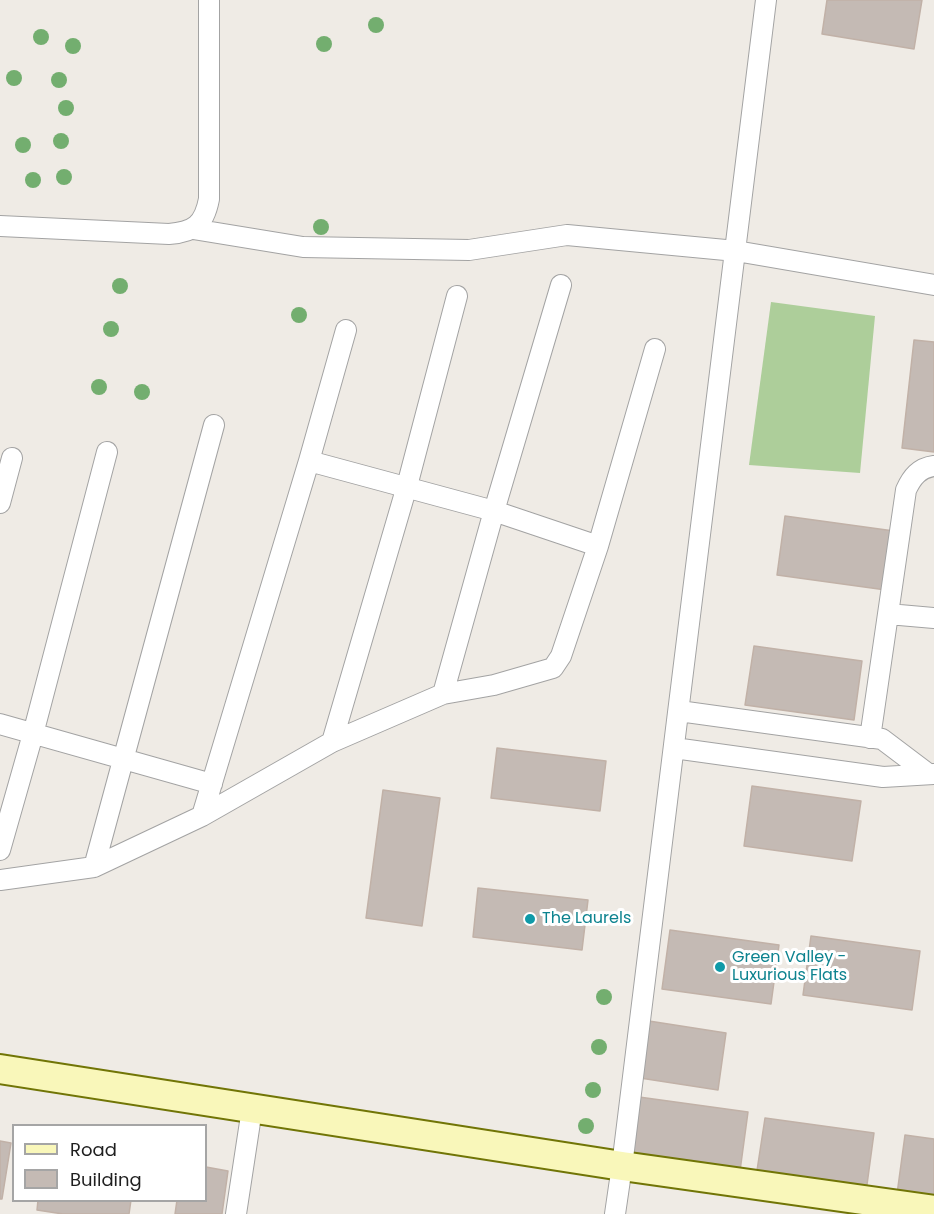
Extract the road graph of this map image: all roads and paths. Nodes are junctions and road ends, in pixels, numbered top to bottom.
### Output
1 (209, 0) edge
2 (766, 0) edge
3 (0, 226) edge
4 (193, 229) junction
5 (736, 251) junction
6 (561, 285) dead end
7 (934, 285) edge
8 (458, 296) dead end
9 (346, 330) dead end
10 (655, 349) dead end
11 (214, 425) dead end
12 (107, 452) dead end
13 (12, 458) dead end
14 (309, 461) junction
15 (934, 466) edge
16 (407, 486) junction
17 (0, 503) edge
18 (494, 511) junction
19 (598, 546) junction
20 (888, 614) junction
21 (934, 618) edge
22 (443, 694) junction
23 (679, 711) junction
24 (0, 724) edge
25 (33, 734) junction
26 (870, 738) junction
27 (332, 742) junction
28 (674, 748) junction
29 (124, 759) junction
30 (930, 774) edge
31 (212, 784) junction
32 (202, 816) junction
33 (0, 850) edge
34 (94, 867) junction
35 (0, 880) edge
36 (0, 1069) edge
37 (252, 1108) junction
38 (622, 1166) junction
39 (934, 1210) edge
40 (236, 1214) edge
41 (615, 1214) edge

1 - 4 street
2 - 5 street
3 - 4 street
4 - 5 street
5 - 7 street
5 - 23 street
6 - 18 street
8 - 16 street
9 - 14 street
10 - 19 street
11 - 29 street
12 - 25 street
13 - 17 street
14 - 16 street
14 - 31 street
15 - 20 street
16 - 18 street
16 - 27 street
18 - 19 street
18 - 22 street
19 - 22 street
20 - 21 street
20 - 26 street
22 - 27 street
23 - 26 street
23 - 28 street
24 - 25 street
25 - 29 street
25 - 33 street
26 - 30 street
27 - 32 street
28 - 30 street
28 - 38 street
29 - 31 street
29 - 34 street
31 - 32 street
32 - 34 street
34 - 35 street
36 - 37 street
37 - 38 street
37 - 40 street
38 - 39 street
38 - 41 street

